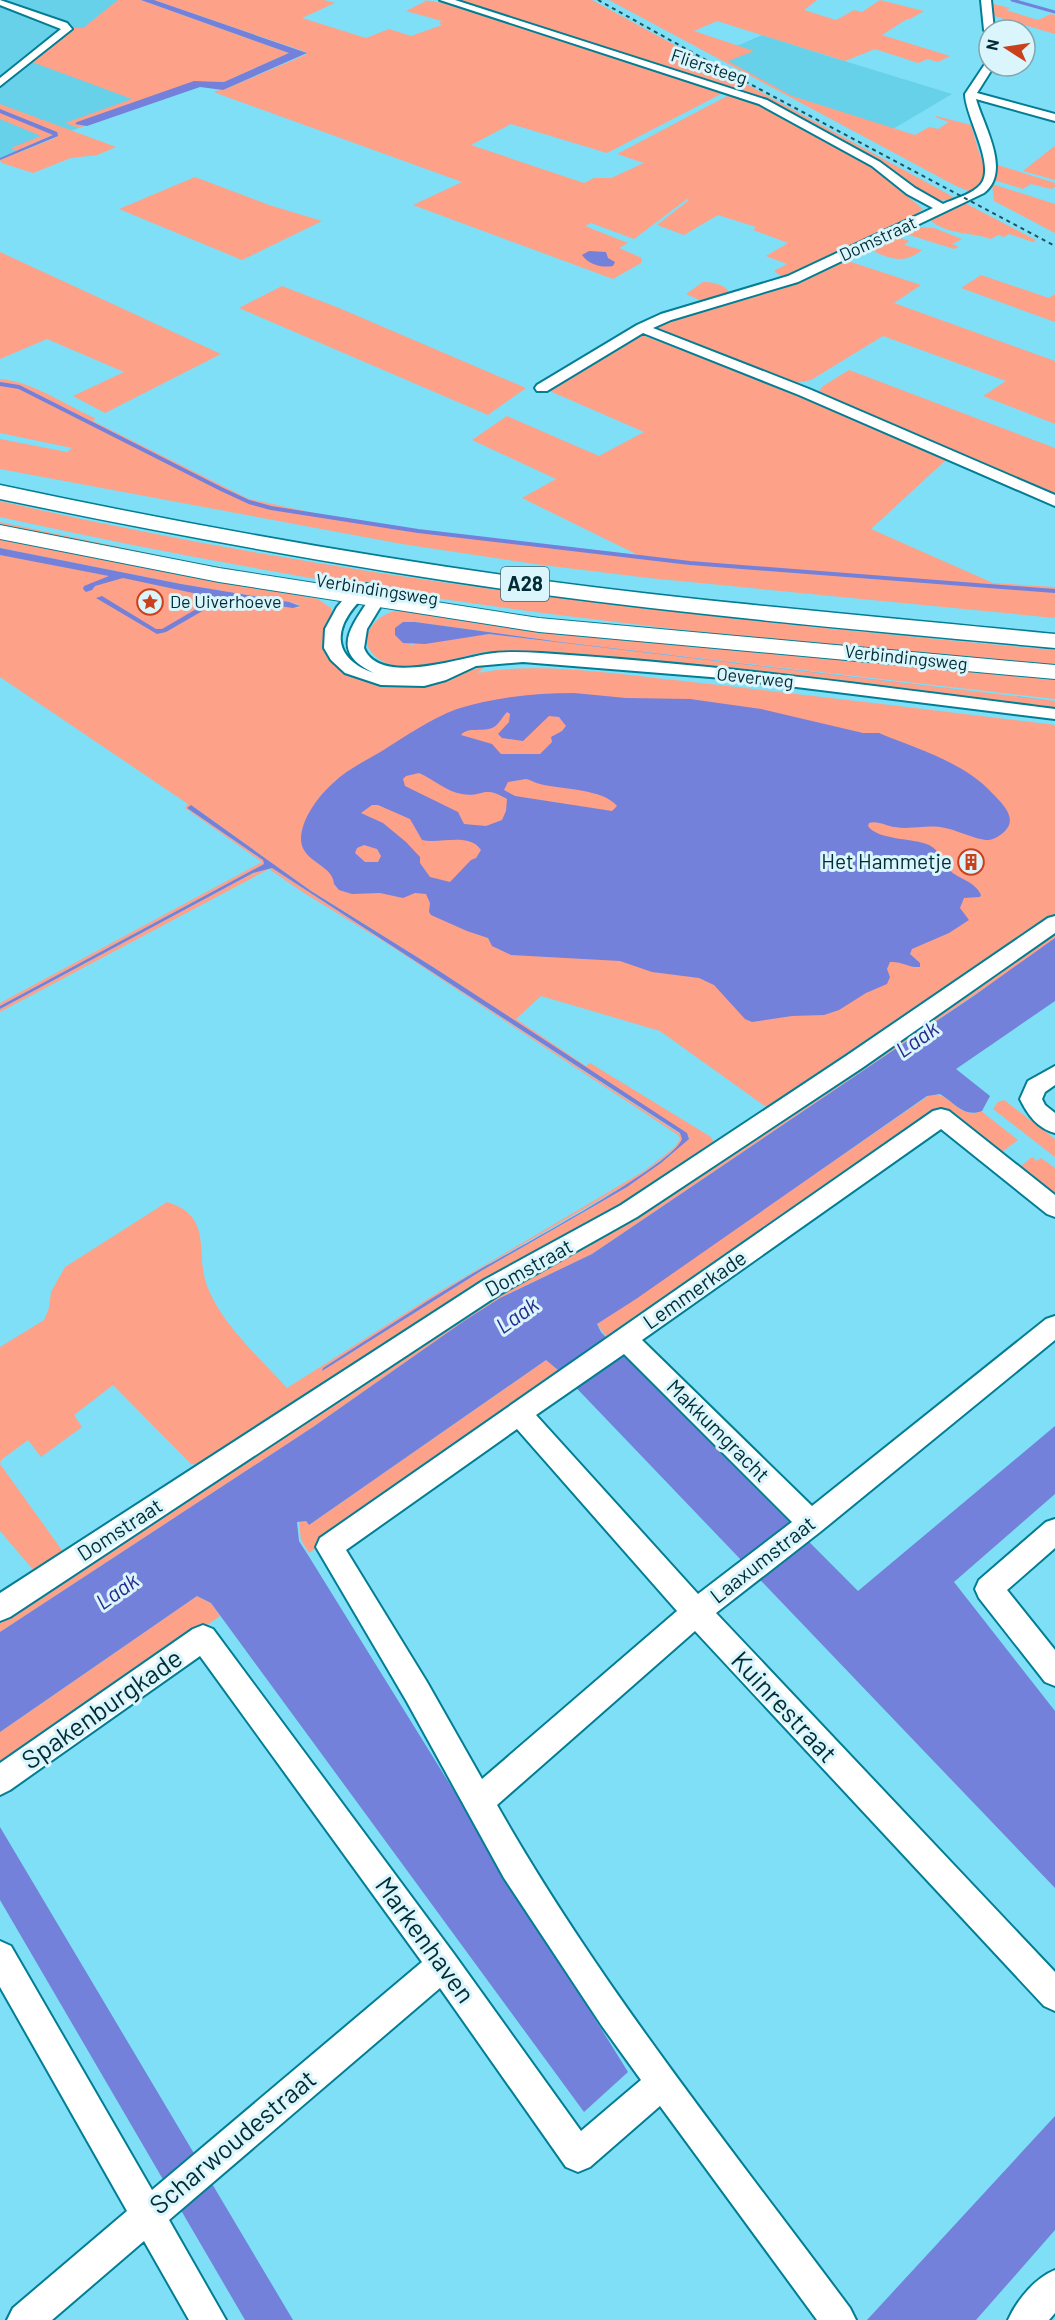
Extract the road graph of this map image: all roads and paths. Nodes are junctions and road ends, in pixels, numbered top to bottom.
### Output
1 (445, 0) edge
2 (986, 0) edge
3 (0, 2) edge
4 (989, 18) edge
5 (984, 78) edge
6 (0, 83) edge
7 (970, 94) junction
8 (1055, 118) edge
9 (944, 208) junction
10 (642, 327) junction
11 (542, 388) dead end
12 (0, 477) edge
13 (0, 492) edge
14 (1055, 501) edge
15 (0, 519) edge
16 (0, 532) edge
17 (364, 596) junction
18 (1055, 626) edge
19 (1055, 641) edge
20 (455, 668) junction
21 (1055, 672) edge
22 (1055, 714) edge
23 (1055, 922) edge
24 (1055, 1074) edge
25 (1055, 1125) edge
26 (1055, 1208) edge
27 (1055, 1326) edge
28 (626, 1339) junction
29 (519, 1414) junction
30 (805, 1527) junction
31 (1055, 1531) edge
32 (0, 1608) edge
33 (696, 1612) junction
34 (203, 1638) joint
35 (1055, 1672) edge
36 (0, 1780) edge
37 (478, 1802) junction
38 (0, 1957) edge
39 (443, 1965) junction
40 (1055, 1995) edge
41 (663, 2083) junction
42 (158, 2205) junction
43 (1055, 2286) edge
44 (24, 2320) edge
45 (208, 2320) edge
46 (838, 2320) edge
47 (1026, 2320) edge

1 - 9 street, Fliersteeg
2 - 4 street
3 - 6 street
5 - 7 street
7 - 8 street
7 - 9 street, Domstraat
9 - 10 street, Domstraat
10 - 11 street, Domstraat
10 - 14 street
12 - 18 highway, A28
13 - 19 highway, A28
15 - 17 main road, Verbindingsweg
16 - 17 main road, Verbindingsweg
17 - 20 street, Oeverweg
17 - 20 street, Oeverweg
17 - 21 main road, Verbindingsweg
20 - 22 street, Oeverweg
23 - 32 street, Domstraat
24 - 25 street
26 - 28 street, Lemmerkade
27 - 30 street, Laaxumstraat
28 - 29 street, Lemmerkade
28 - 30 street, Makkumgracht
29 - 33 street, Kuinrestraat
29 - 37 street, Lemmerkade
30 - 33 street, Laaxumstraat
31 - 35 street
33 - 37 street, Laaxumstraat
33 - 40 street, Kuinrestraat
34 - 36 street, Spakenburgkade
34 - 39 street, Markenhaven
37 - 41 street
38 - 42 street
39 - 41 street, Markenhaven
39 - 42 street, Scharwoudestraat
41 - 46 street
42 - 44 street, Scharwoudestraat
42 - 45 street
43 - 47 street

